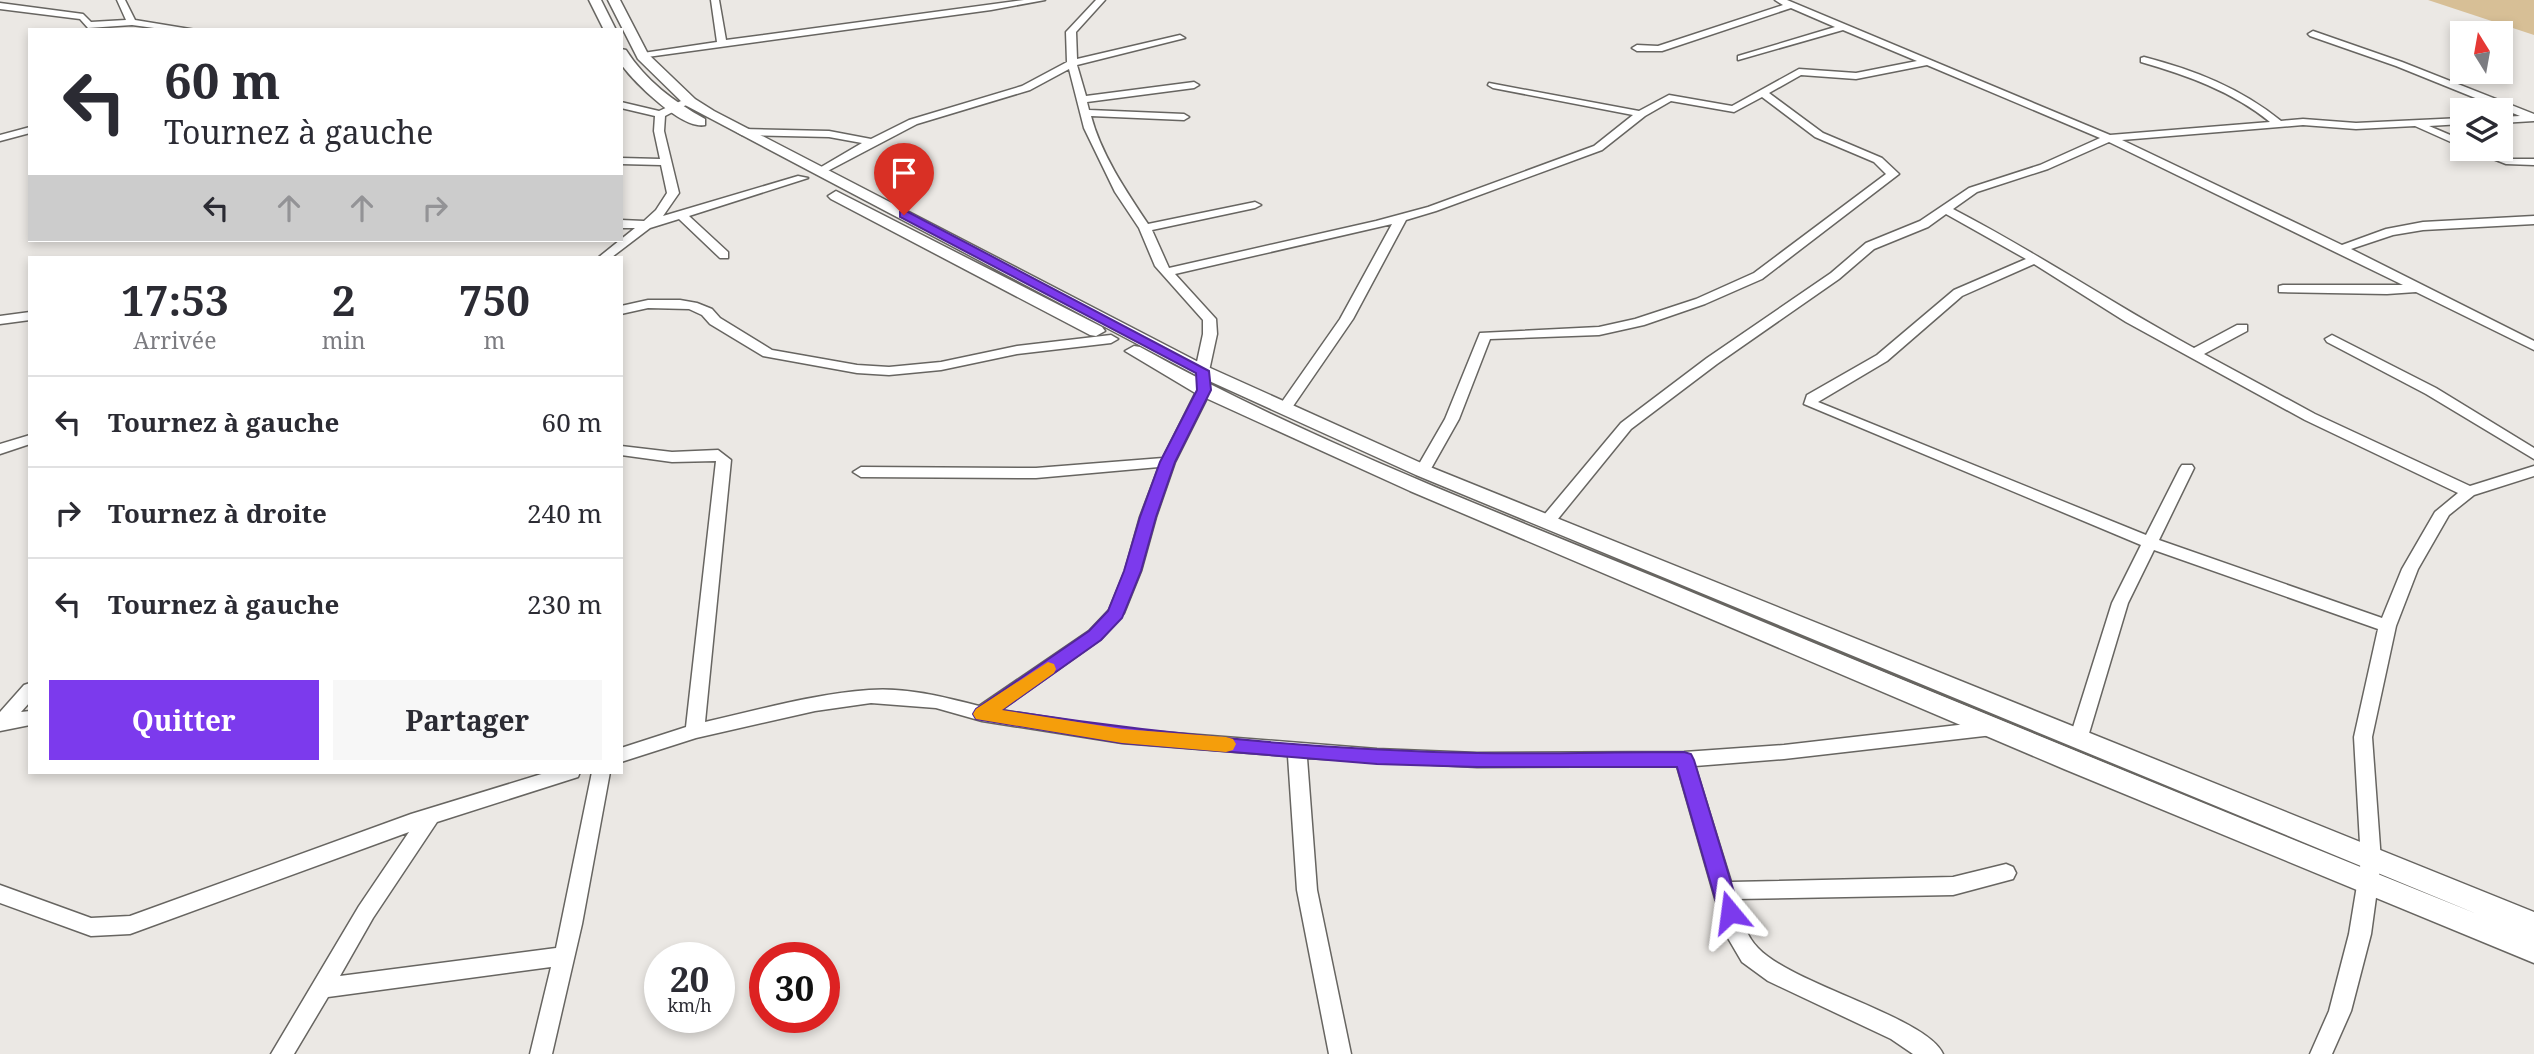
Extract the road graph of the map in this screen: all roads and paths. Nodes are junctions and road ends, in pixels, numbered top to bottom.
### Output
1 (121, 0) edge
2 (595, 0) edge
3 (614, 0) edge
4 (715, 0) edge
5 (1041, 0) edge
6 (1101, 0) edge
7 (1779, 0) edge
8 (1791, 5) junction
9 (0, 6) edge
10 (132, 22) junction
11 (1844, 27) junction
12 (153, 28) edge
13 (609, 28) edge
14 (622, 28) edge
15 (623, 30) edge
16 (2313, 34) dead end
17 (1180, 38) dead end
18 (722, 42) junction
19 (1637, 48) dead end
20 (1741, 58) dead end
21 (2144, 60) dead end
22 (1929, 62) junction
23 (1072, 63) junction
24 (634, 67) edge
25 (1194, 85) dead end
26 (1493, 85) dead end
27 (1762, 93) junction
28 (1081, 100) junction
29 (623, 106) edge
30 (674, 108) junction
31 (1085, 113) junction
32 (1641, 114) junction
33 (1184, 117) dead end
34 (2534, 118) edge
35 (2513, 119) edge
36 (2450, 122) edge
37 (2279, 124) junction
38 (2417, 124) junction
39 (28, 131) edge
40 (742, 132) junction
41 (0, 138) edge
42 (2109, 138) junction
43 (2450, 139) edge
44 (872, 142) junction
45 (623, 161) edge
46 (2507, 161) edge
47 (2534, 162) edge
48 (666, 163) junction
49 (811, 175) junction
50 (1255, 205) dead end
51 (1946, 210) junction
52 (680, 213) junction
53 (1401, 218) junction
54 (2534, 219) edge
55 (623, 224) edge
56 (647, 225) junction
57 (1145, 228) junction
58 (2341, 249) junction
59 (724, 255) dead end
60 (606, 256) edge
61 (2034, 260) junction
62 (1167, 272) junction
63 (2418, 288) junction
64 (2283, 289) dead end
65 (623, 310) edge
66 (28, 316) edge
67 (0, 320) edge
68 (2242, 328) dead end
69 (1111, 339) junction
70 (2332, 339) dead end
71 (2534, 346) edge
72 (2194, 354) junction
73 (1203, 381) junction
74 (1284, 409) junction
75 (28, 440) edge
76 (0, 449) edge
77 (623, 450) edge
78 (2534, 454) edge
79 (1168, 462) junction
80 (2187, 468) dead end
81 (1423, 471) junction
82 (2534, 471) edge
83 (861, 472) dead end
84 (2469, 492) junction
85 (1547, 521) junction
86 (2150, 543) junction
87 (2387, 626) junction
88 (28, 692) edge
89 (982, 714) junction
90 (28, 719) edge
91 (1, 723) edge
92 (1993, 728) junction
93 (695, 731) junction
94 (2078, 740) junction
95 (1297, 750) junction
96 (623, 754) edge
97 (1684, 760) junction
98 (565, 774) edge
99 (601, 774) edge
100 (430, 816) junction
101 (2371, 861) junction
102 (2006, 873) dead end
103 (2368, 883) junction
104 (1723, 891) junction
105 (0, 894) edge
106 (2534, 925) edge
107 (2534, 950) edge
108 (565, 956) junction
109 (320, 988) junction
110 (282, 1054) edge
111 (541, 1054) edge
112 (1340, 1054) edge
113 (1932, 1054) edge
114 (2321, 1054) edge

1 - 10 street
2 - 13 street
3 - 14 street
4 - 18 street
5 - 18 street
6 - 23 street
7 - 8 street
8 - 11 street
8 - 19 street
9 - 10 street
10 - 12 street
11 - 20 street
11 - 22 street
15 - 24 street
16 - 34 street
17 - 23 street
18 - 24 street
21 - 37 street
22 - 27 street
22 - 42 street
23 - 28 street
23 - 44 street
24 - 30 street
25 - 28 street
26 - 32 street
27 - 32 street
27 - 81 street
28 - 31 street
29 - 30 street
30 - 40 street
30 - 48 street
30 - 49 street
31 - 33 street
31 - 57 street
32 - 53 street
34 - 35 street
36 - 38 street
37 - 38 street
37 - 42 street
38 - 43 street
39 - 41 street
40 - 44 street
40 - 49 street
42 - 51 street
42 - 58 street
44 - 49 street
45 - 48 street
46 - 47 street
48 - 56 street
49 - 52 street
49 - 69 street
49 - 73 street
50 - 57 street
51 - 61 street
51 - 85 street
52 - 56 street
52 - 59 street
53 - 62 street
53 - 74 street
54 - 58 street
55 - 56 street
56 - 60 street
57 - 62 street
58 - 63 street
61 - 72 street
61 - 86 street
62 - 73 street
63 - 64 street
63 - 71 street
65 - 69 street
66 - 67 street
68 - 72 street
69 - 73 street
70 - 78 street
72 - 84 street
73 - 74 street
73 - 79 street
73 - 92 street
74 - 81 street
75 - 76 street
77 - 93 street
79 - 83 street
79 - 89 street
80 - 86 street
81 - 85 street
82 - 84 street
84 - 87 street
85 - 94 street
86 - 87 street
86 - 94 street
87 - 101 street
88 - 91 street
89 - 93 street
89 - 95 street
90 - 91 street
92 - 97 street
92 - 103 street
93 - 96 street
94 - 101 street
95 - 97 street
95 - 112 street
97 - 104 street
98 - 100 street
99 - 108 street
100 - 105 street
100 - 109 street
101 - 103 street
101 - 106 street
102 - 104 street
103 - 107 street
103 - 114 street
104 - 113 street
108 - 109 street
108 - 111 street
109 - 110 street

